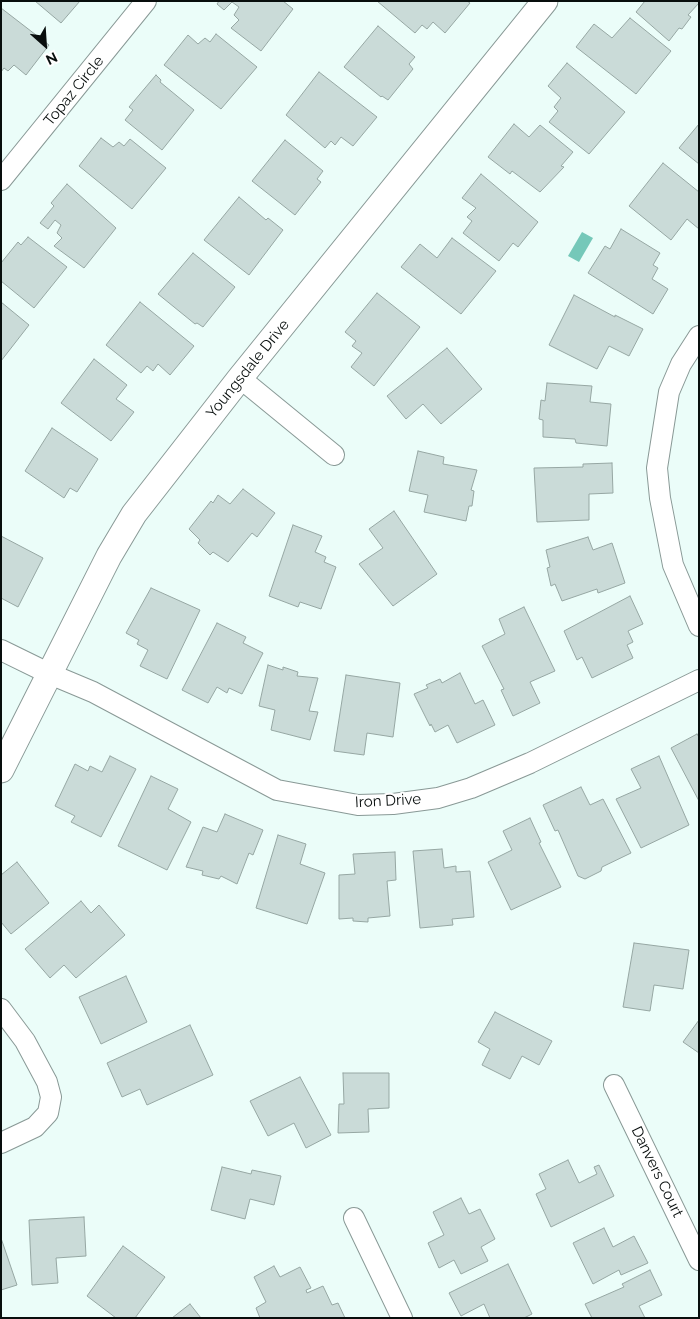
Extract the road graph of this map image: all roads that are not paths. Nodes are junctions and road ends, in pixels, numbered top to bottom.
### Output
1 (146, 1) edge
2 (545, 1) edge
3 (1, 180) edge
4 (699, 336) edge
5 (240, 378) junction
6 (334, 455) dead end
7 (699, 626) edge
8 (1, 650) edge
9 (50, 674) junction
10 (699, 680) edge
11 (1, 770) edge
12 (1, 1009) edge
13 (614, 1085) dead end
14 (1, 1143) edge
15 (354, 1218) dead end
16 (699, 1260) edge
17 (402, 1318) edge

1 - 3 street, Topaz Circle
2 - 5 street, Youngsdale Drive
4 - 7 street
5 - 6 street
5 - 9 street, Youngsdale Drive
8 - 9 street, Iron Drive
9 - 10 street, Iron Drive
9 - 11 street, Youngsdale Drive
12 - 14 street
13 - 16 street, Danvers Court
15 - 17 street

